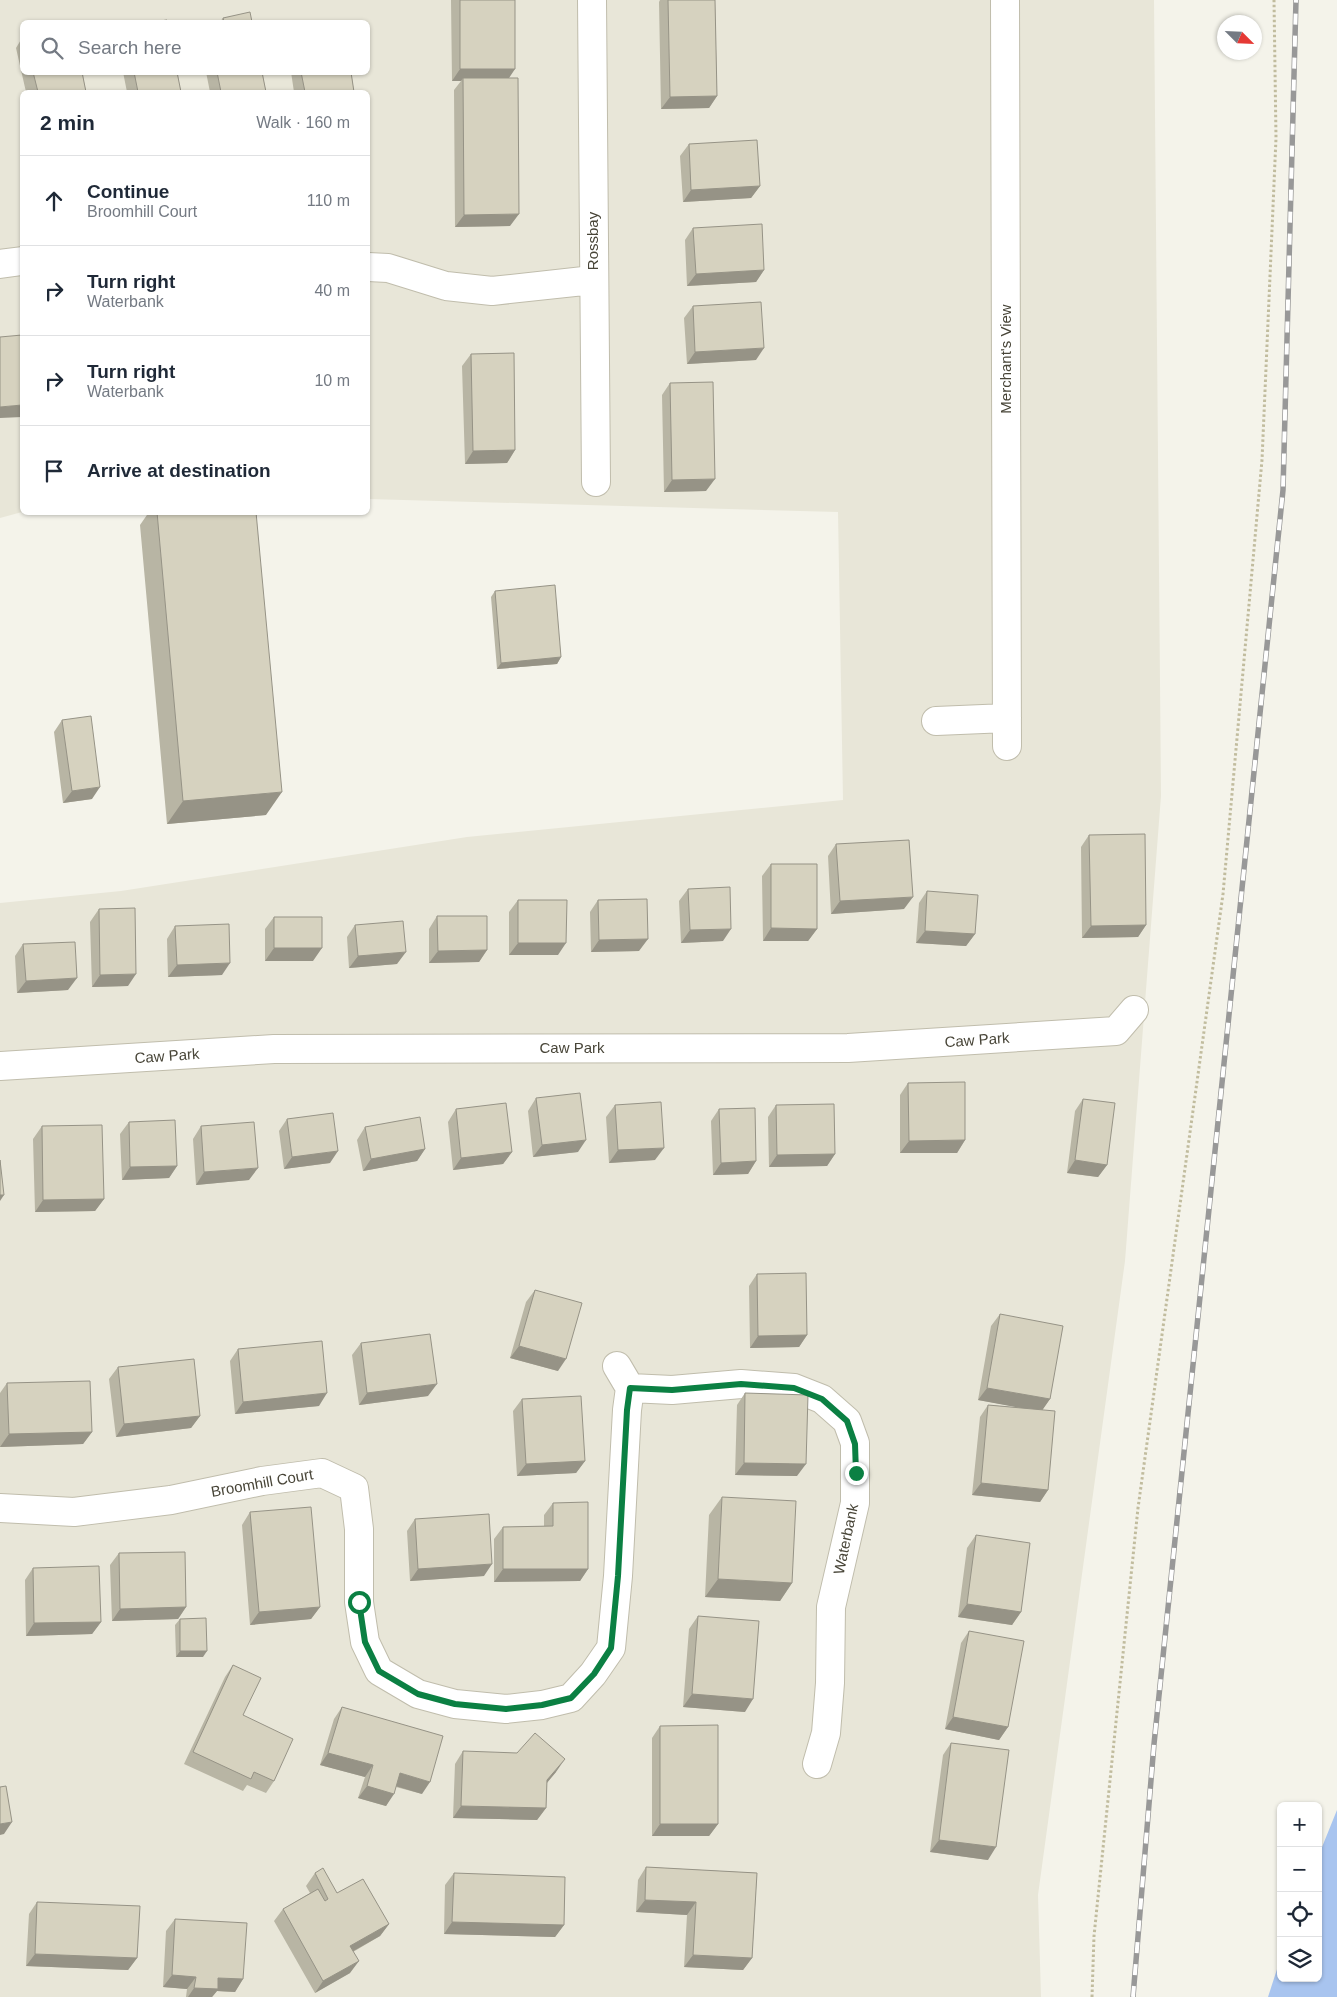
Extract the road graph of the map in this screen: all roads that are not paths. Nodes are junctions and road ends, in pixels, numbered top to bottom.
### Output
1 (592, 0) edge
2 (1005, 0) edge
3 (20, 261) edge
4 (0, 264) edge
5 (370, 267) edge
6 (593, 280) junction
7 (596, 482) dead end
8 (1007, 718) junction
9 (936, 721) dead end
10 (1007, 746) dead end
11 (1134, 1010) dead end
12 (0, 1066) edge
13 (624, 1377) joint
14 (0, 1508) edge
15 (817, 1764) dead end

1 - 6 street, Rossbay
2 - 8 street, Merchant's View
3 - 4 street
5 - 6 street
6 - 7 street, Rossbay
8 - 9 street
8 - 10 street, Merchant's View
11 - 12 street, Caw Park
13 - 14 street, Broomhill Court
13 - 15 street, Waterbank

